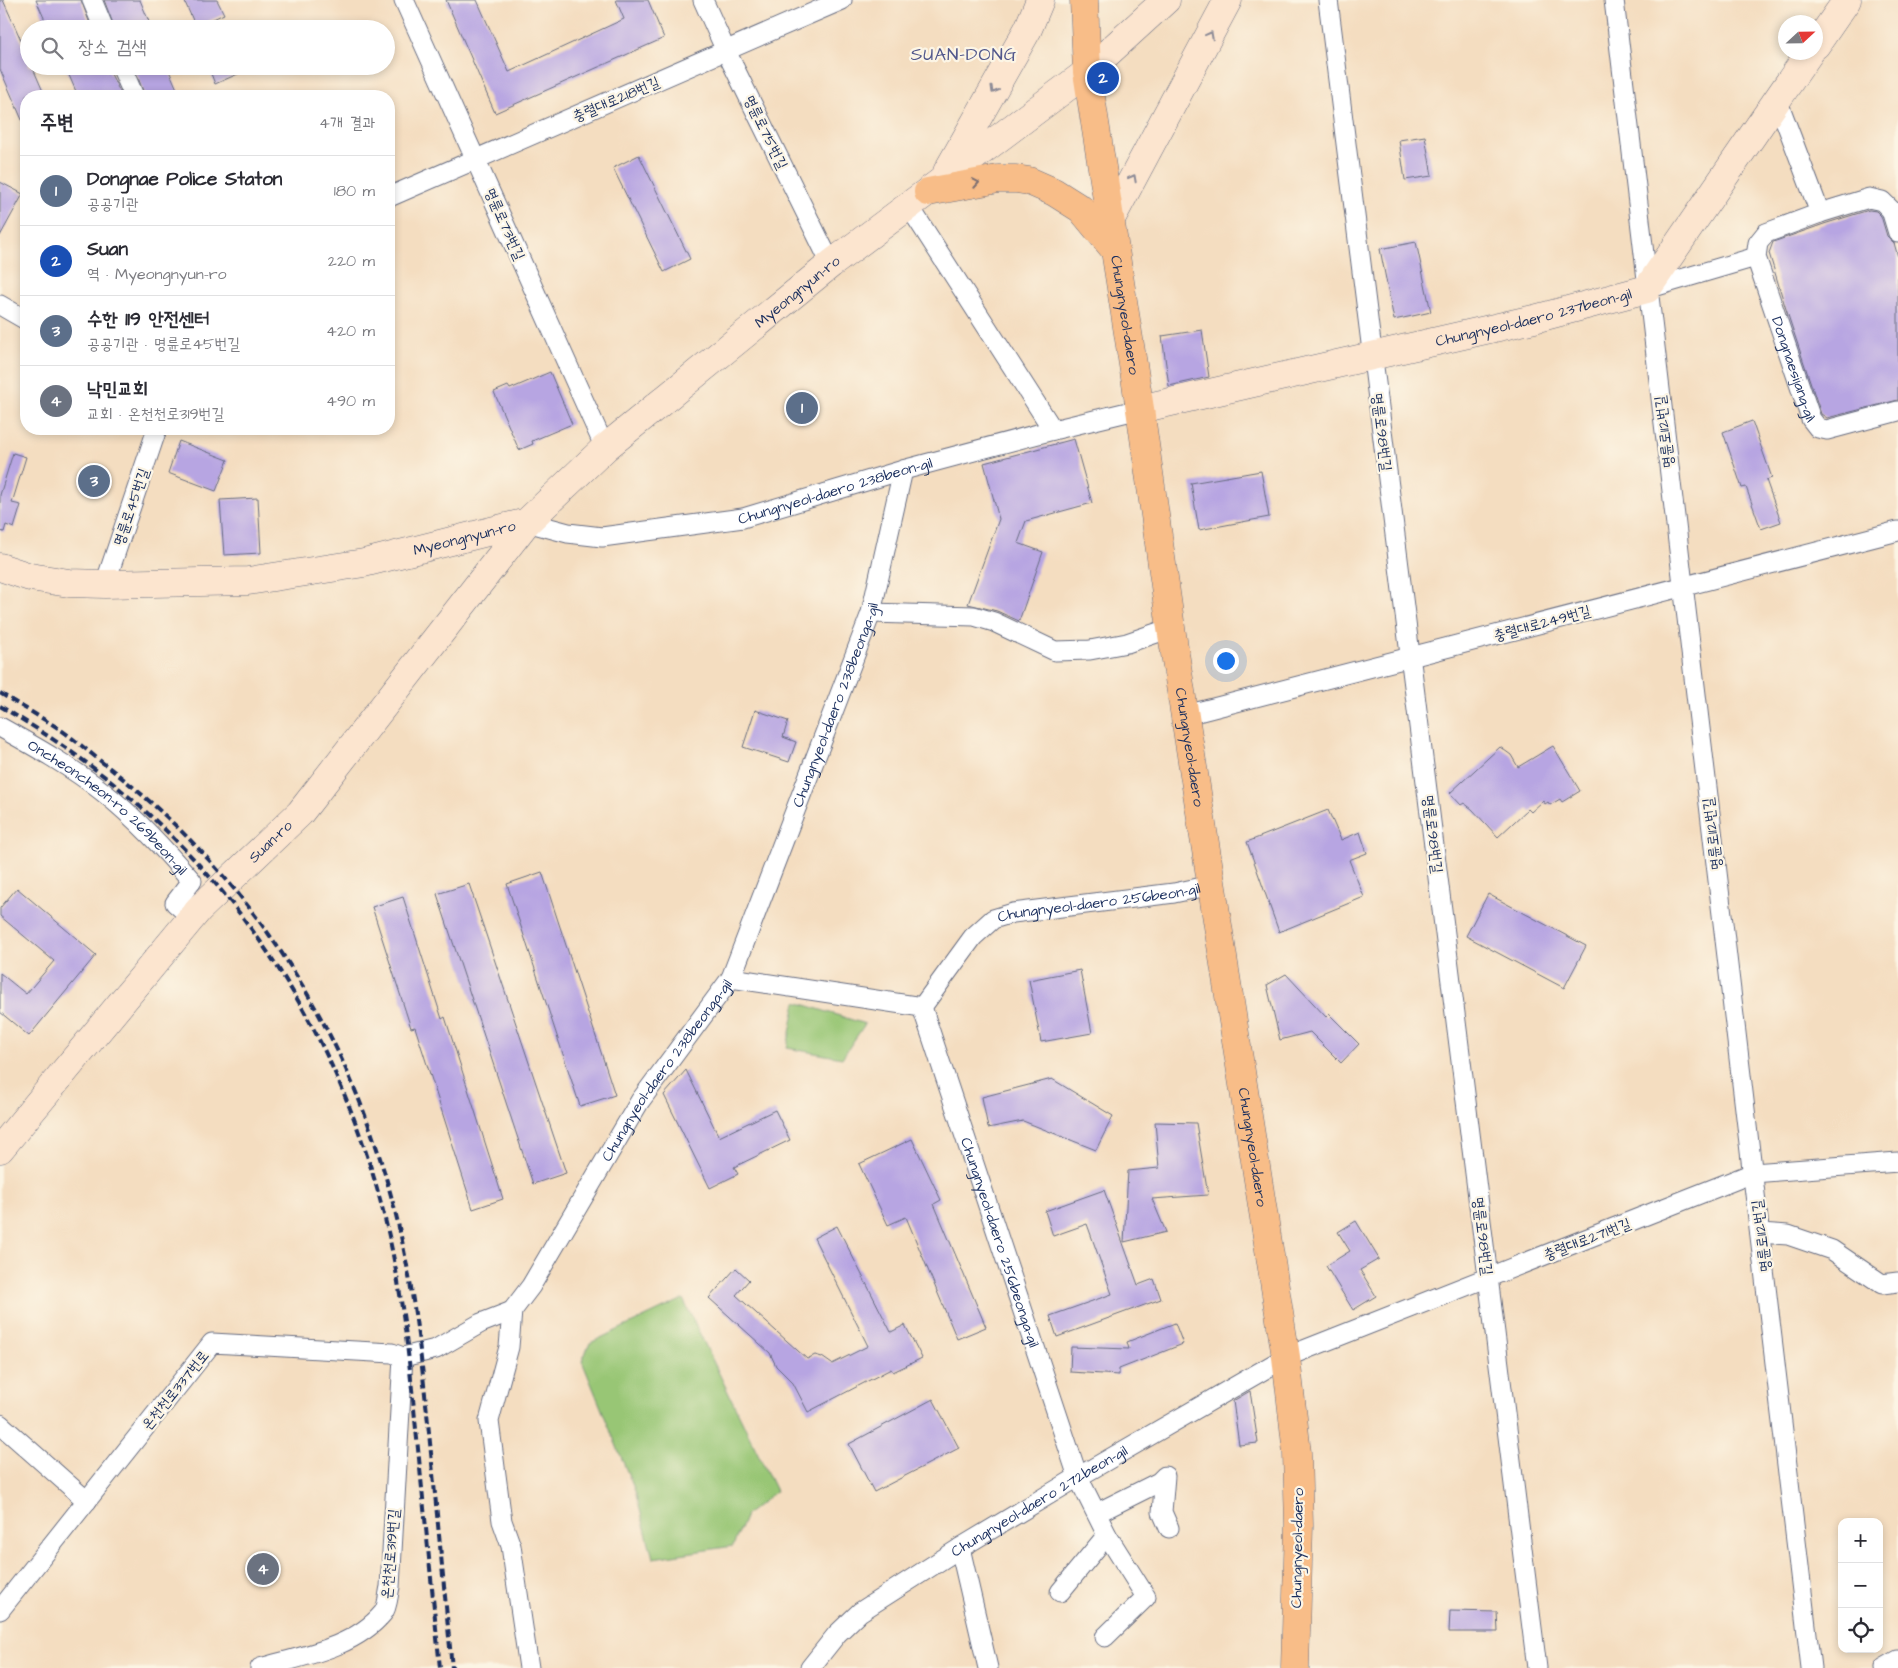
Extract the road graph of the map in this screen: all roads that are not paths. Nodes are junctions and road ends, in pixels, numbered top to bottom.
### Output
1 (92, 0) edge
2 (404, 0) edge
3 (703, 0) edge
4 (1040, 0) edge
5 (1084, 0) edge
6 (1166, 0) edge
7 (1228, 0) edge
8 (1328, 0) edge
9 (1614, 0) edge
10 (1847, 0) edge
11 (839, 1) edge
12 (100, 20) edge
13 (1823, 35) edge
14 (726, 51) junction
15 (1804, 60) edge
16 (1087, 72) junction
17 (125, 75) edge
18 (131, 90) edge
19 (1777, 99) junction
20 (476, 160) junction
21 (926, 193) junction
22 (395, 194) edge
23 (1820, 213) junction
24 (1110, 221) junction
25 (1898, 233) edge
26 (1114, 249) junction
27 (1756, 257) junction
28 (831, 264) junction
29 (1647, 289) junction
30 (0, 305) edge
31 (20, 317) edge
32 (1373, 356) junction
33 (1140, 409) junction
34 (1898, 411) edge
35 (1053, 430) junction
36 (156, 435) edge
37 (605, 448) junction
38 (903, 470) junction
39 (527, 522) junction
40 (1898, 531) edge
41 (0, 567) edge
42 (105, 584) junction
43 (1683, 587) junction
44 (872, 613) junction
45 (1171, 628) junction
46 (1411, 657) junction
47 (1186, 716) junction
48 (0, 727) edge
49 (1212, 886) junction
50 (192, 918) junction
51 (731, 978) junction
52 (922, 1007) junction
53 (0, 1150) edge
54 (1898, 1162) edge
55 (1753, 1174) junction
56 (1760, 1233) junction
57 (1488, 1277) junction
58 (1898, 1282) edge
59 (512, 1311) junction
60 (1286, 1357) junction
61 (403, 1358) junction
62 (0, 1424) edge
63 (1078, 1477) junction
64 (87, 1501) junction
65 (1097, 1513) junction
66 (1170, 1528) dead end
67 (1107, 1536) junction
68 (960, 1548) junction
69 (1060, 1592) dead end
70 (0, 1610) edge
71 (1105, 1637) dead end
72 (1898, 1660) edge
73 (260, 1668) edge
74 (530, 1668) edge
75 (810, 1668) edge
76 (988, 1668) edge
77 (1295, 1668) edge
78 (1537, 1668) edge
79 (1811, 1668) edge
80 (1884, 1668) edge

1 - 12 street
2 - 20 street, 명륜로73번길
3 - 14 street, 명륜로75번길
4 -> 21 main road
5 - 16 main road, Chungnyeol-daero
6 - 16 main road, Myeongnyun-ro
24 -> 7 main road
8 - 32 street, 명륜로98번길
9 - 29 street, 명륜로112번길
10 - 13 main road
11 - 14 street, 충렬대로218번길
14 - 20 street, 충렬대로218번길
14 - 28 street, 명륜로75번길
15 - 19 main road, Chungnyeol-daero 237beon-gil
16 - 21 main road, Myeongnyun-ro
16 - 24 main road, Chungnyeol-daero
17 - 18 street
19 - 23 street
19 - 29 main road, Chungnyeol-daero 237beon-gil
20 - 22 street, 충렬대로218번길
20 - 37 street, 명륜로73번길
21 -> 26 main road
21 - 28 main road, Myeongnyun-ro
21 - 35 street
23 - 25 street
23 - 27 street
24 - 26 main road, Chungnyeol-daero
26 - 33 main road, Chungnyeol-daero
27 - 29 street
27 - 34 street, Dongnaesijang-gil
28 - 37 main road, Myeongnyun-ro
29 - 32 main road, Chungnyeol-daero 237beon-gil
29 - 43 street, 명륜로112번길
30 - 31 street
32 - 33 main road, Chungnyeol-daero 237beon-gil
32 - 46 street, 명륜로98번길
33 - 35 street, Chungnyeol-daero 238beon-gil
33 - 45 main road, Chungnyeol-daero
35 - 38 street, Chungnyeol-daero 238beon-gil
36 - 42 street, 명륜로45번길
37 - 39 main road, Myeongnyun-ro
38 - 39 street, Chungnyeol-daero 238beon-gil
38 - 44 street, Chungnyeol-daero 238beonga-gil
39 - 42 main road, Myeongnyun-ro
39 - 50 main road, Suan-ro
40 - 43 street, 충렬대로249번길
41 - 42 main road, Myeongnyun-ro
43 - 46 street, 충렬대로249번길
43 - 55 street, 명륜로112번길
44 - 45 street
44 - 51 street, Chungnyeol-daero 238beonga-gil
45 - 47 main road, Chungnyeol-daero
46 - 47 street, 충렬대로249번길
46 - 57 street, 명륜로98번길
47 - 49 main road, Chungnyeol-daero
48 - 50 street, Oncheoncheon-ro 269beon-gil
49 - 52 street, Chungnyeol-daero 256beon-gil
49 - 60 main road, Chungnyeol-daero
50 - 53 main road, Suan-ro
51 - 52 street
51 - 59 street, Chungnyeol-daero 238beonga-gil
52 - 63 street, Chungnyeol-daero 256beonga-gil
54 - 55 street, 충렬대로271번길
55 - 56 street, 명륜로112번길
55 - 57 street, 충렬대로271번길
56 - 58 street
56 - 79 street, 명륜로112번길
57 - 60 street, 충렬대로271번길
57 - 78 street, 명륜로98번길
59 - 61 street
59 - 74 street
60 - 63 street, Chungnyeol-daero 272beon-gil
60 - 77 main road, Chungnyeol-daero
61 - 64 street, 온천천로337번로
61 - 73 street, 온천천로319번길
62 - 64 street
63 - 65 street, Chungnyeol-daero 256beonga-gil
63 - 68 street, Chungnyeol-daero 272beon-gil
64 - 70 street, 온천천로337번로
65 - 66 street
65 - 67 street, Chungnyeol-daero 256beonga-gil
67 - 69 street
67 - 71 street, Chungnyeol-daero 256beonga-gil
68 - 75 street, Chungnyeol-daero 272beon-gil
68 - 76 street
72 - 80 street

